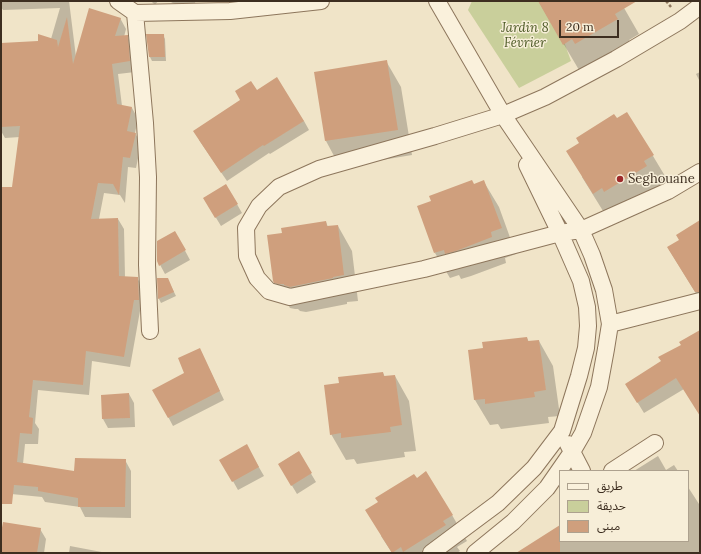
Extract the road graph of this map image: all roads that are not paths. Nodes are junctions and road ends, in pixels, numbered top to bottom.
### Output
1 (118, 1) edge
2 (321, 1) edge
3 (437, 1) edge
4 (229, 6) edge
5 (700, 6) edge
6 (135, 13) junction
7 (503, 115) junction
8 (700, 172) edge
9 (581, 230) junction
10 (560, 233) junction
11 (700, 301) edge
12 (610, 324) junction
13 (150, 331) dead end
14 (562, 431) junction
15 (655, 443) dead end
16 (572, 452) junction
17 (560, 470) edge
18 (581, 470) edge
19 (614, 470) edge
20 (559, 471) edge
21 (431, 553) edge
22 (475, 553) edge

1 - 6 street
2 - 4 street
3 - 7 street
4 - 6 street
5 - 7 street
6 - 13 street
7 - 9 street
7 - 10 street
7 - 10 street
8 - 9 street
9 - 10 street
9 - 12 street
10 - 14 street
11 - 12 street
12 - 16 street
14 - 16 street
14 - 21 street
15 - 19 street
16 - 17 street
16 - 18 street
20 - 22 street

